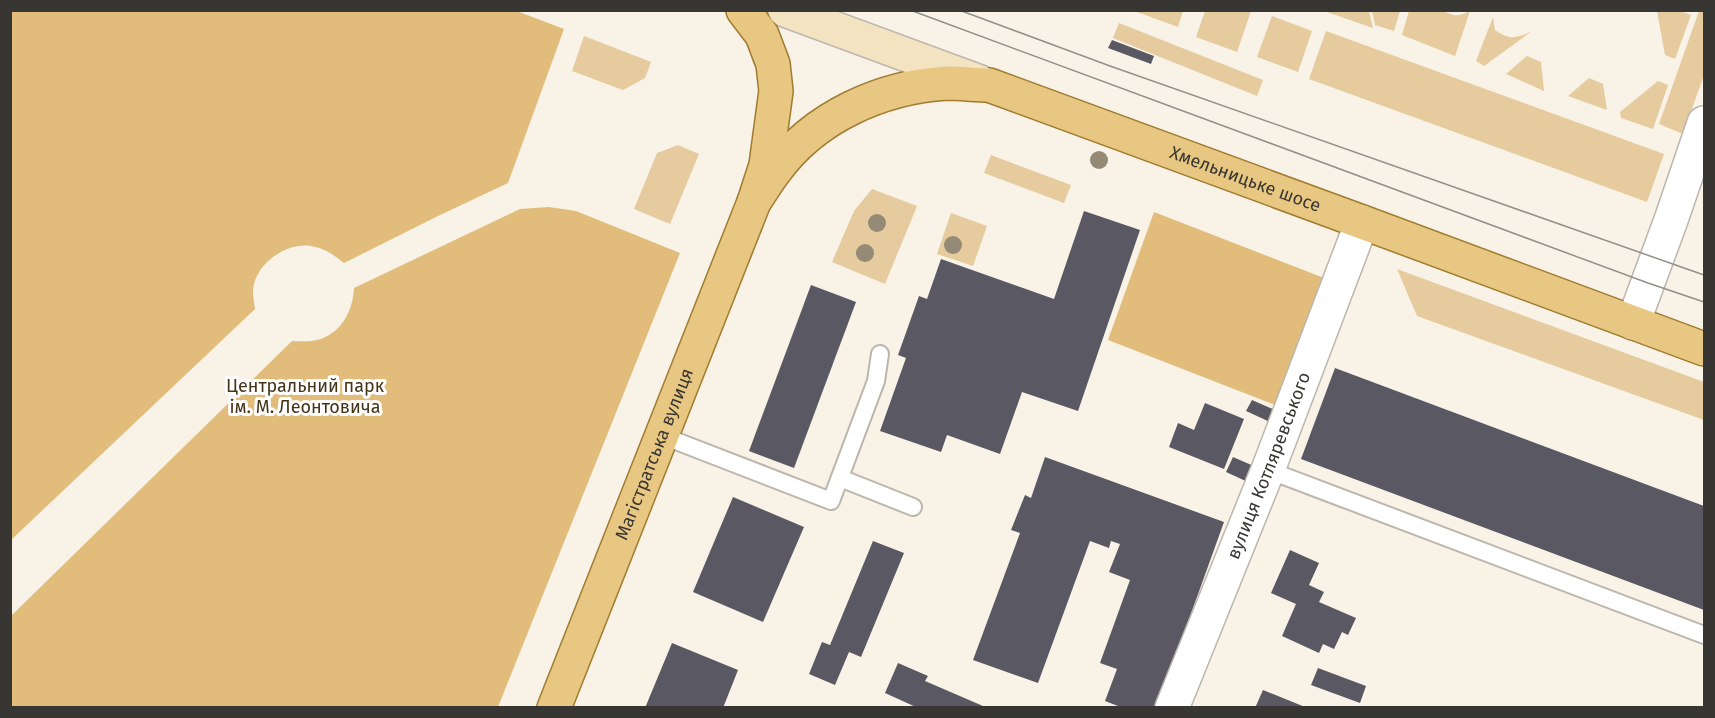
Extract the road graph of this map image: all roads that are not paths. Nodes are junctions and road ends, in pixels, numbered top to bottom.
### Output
1 (743, 10) edge
2 (785, 10) edge
3 (989, 85) junction
4 (1704, 123) edge
5 (1696, 176) edge
6 (754, 202) junction
7 (1362, 222) junction
8 (1633, 323) junction
9 (1704, 349) edge
10 (880, 354) dead end
11 (663, 436) junction
12 (1268, 470) junction
13 (840, 478) junction
14 (913, 507) dead end
15 (1704, 635) edge
16 (554, 708) edge
17 (1172, 708) edge

1 - 6 main road
2 - 3 main road, Хмельницьке шосе
3 - 6 main road
3 - 7 main road, Хмельницьке шосе
4 - 5 street
5 - 8 street
6 - 11 main road, Магістратська вулиця
7 - 8 main road, Хмельницьке шосе
7 - 12 street, вулиця Котляревського
8 - 9 main road, Хмельницьке шосе
10 - 13 lane
11 - 13 lane
11 - 16 main road, Магістратська вулиця
12 - 15 lane
12 - 17 street, вулиця Котляревського
13 - 14 lane

